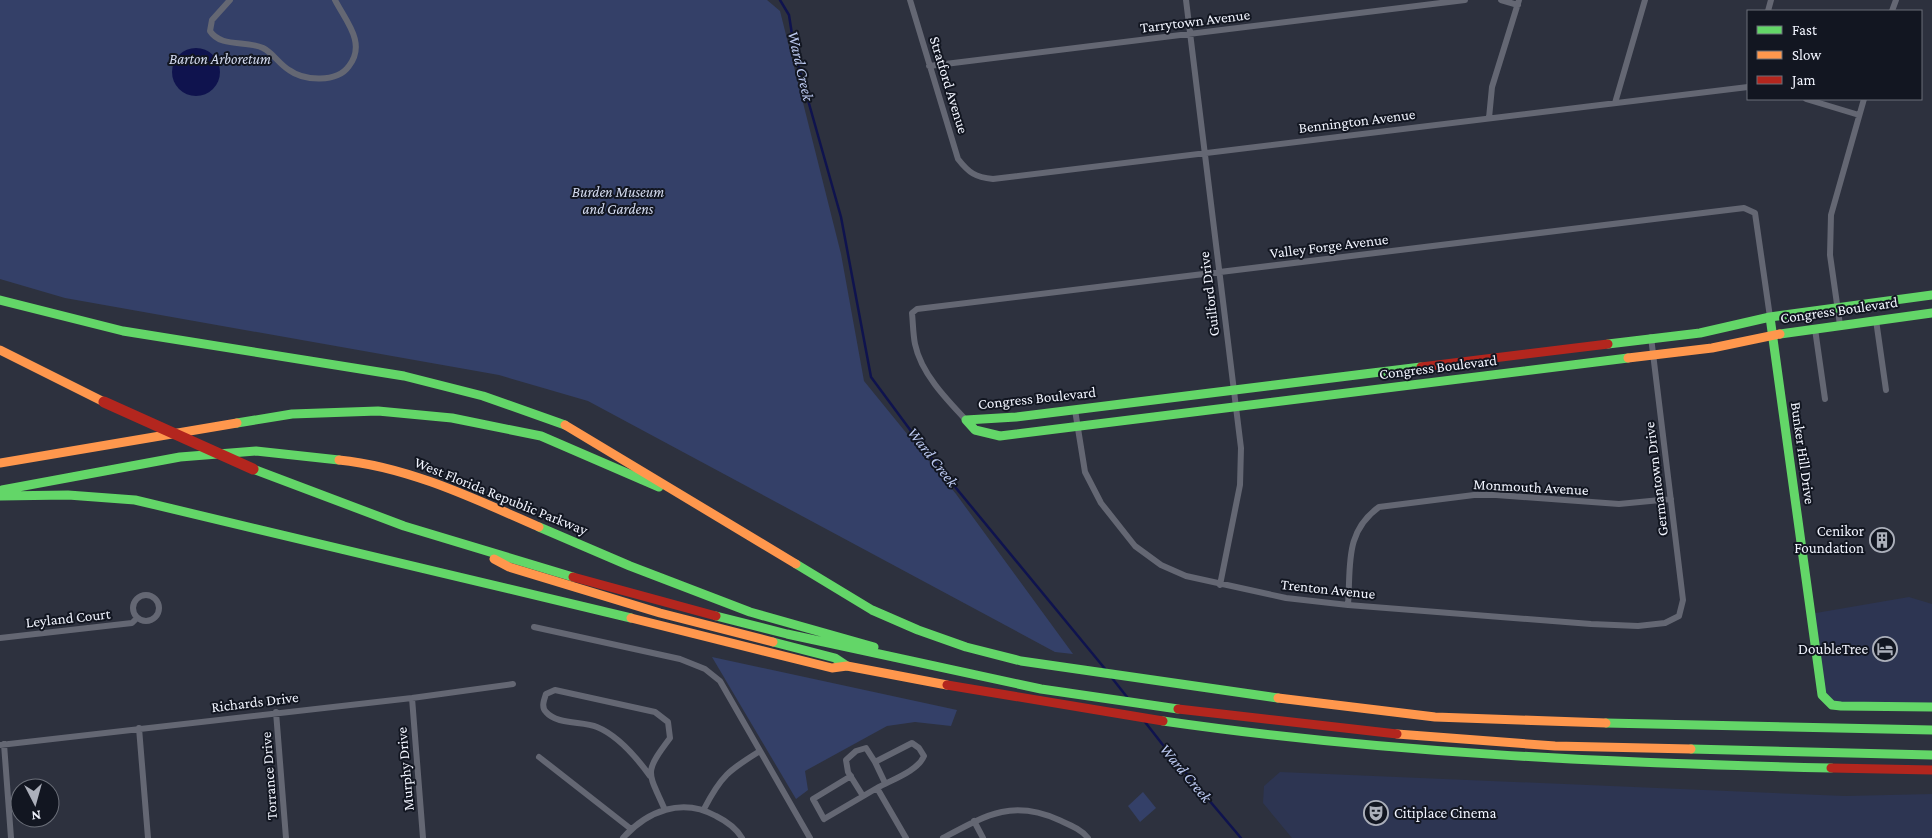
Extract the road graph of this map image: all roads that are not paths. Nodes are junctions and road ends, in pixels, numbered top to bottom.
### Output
1 (230, 0) edge
2 (335, 0) edge
3 (910, 0) edge
4 (1186, 0) edge
5 (1465, 0) edge
6 (1501, 0) edge
7 (1645, 0) edge
8 (1518, 3) edge
9 (1190, 34) junction
10 (929, 66) junction
11 (1747, 84) edge
12 (1809, 100) edge
13 (1864, 100) edge
14 (1615, 103) junction
15 (1859, 115) junction
16 (1489, 118) junction
17 (1204, 153) junction
18 (969, 173) joint
19 (1751, 210) joint
20 (1220, 272) junction
21 (1932, 295) edge
22 (0, 300) edge
23 (1837, 308) junction
24 (1932, 313) edge
25 (1770, 318) junction
26 (1876, 320) junction
27 (1840, 326) junction
28 (1815, 329) junction
29 (1772, 335) junction
30 (1651, 338) junction
31 (0, 350) edge
32 (1653, 355) junction
33 (1512, 356) junction
34 (1514, 372) junction
35 (1372, 373) junction
36 (1374, 390) junction
37 (1886, 390) dead end
38 (1233, 391) junction
39 (1825, 399) dead end
40 (1235, 406) junction
41 (1075, 410) junction
42 (1014, 418) junction
43 (966, 420) junction
44 (1078, 426) junction
45 (1016, 433) junction
46 (0, 463) edge
47 (0, 490) edge
48 (0, 496) edge
49 (1671, 499) junction
50 (702, 506) junction
51 (475, 548) junction
52 (1220, 585) junction
53 (1348, 605) junction
54 (1680, 616) joint
55 (136, 619) junction
56 (534, 627) dead end
57 (0, 638) edge
58 (915, 663) junction
59 (847, 666) junction
60 (513, 684) dead end
61 (412, 698) junction
62 (1932, 707) edge
63 (276, 712) junction
64 (139, 728) junction
65 (1932, 730) edge
66 (2, 745) edge
67 (760, 751) junction
68 (1932, 755) edge
69 (539, 757) dead end
70 (875, 762) junction
71 (1932, 770) edge
72 (650, 776) junction
73 (851, 776) junction
74 (885, 783) junction
75 (877, 788) junction
76 (863, 796) junction
77 (704, 809) junction
78 (666, 810) junction
79 (974, 822) junction
80 (631, 829) junction
81 (11, 838) edge
82 (148, 838) edge
83 (286, 838) edge
84 (423, 838) edge
85 (623, 838) edge
86 (742, 838) edge
87 (810, 838) edge
88 (906, 838) edge
89 (944, 838) edge
90 (983, 838) edge
91 (1088, 838) edge

1 - 2 street
3 - 10 street, Stratford Avenue
4 - 9 street, Guilford Drive
5 - 9 street, Tarrytown Avenue
6 - 8 street
7 - 14 street
8 - 16 street
9 - 10 street, Tarrytown Avenue
9 - 17 street, Guilford Drive
10 - 18 street, Stratford Avenue
11 - 14 street, Bennington Avenue
12 - 15 street
13 - 15 street
14 - 16 street, Bennington Avenue
15 - 23 street
16 - 17 street, Bennington Avenue
17 - 18 street, Bennington Avenue
17 - 20 street, Guilford Drive
19 - 20 street, Valley Forge Avenue
19 - 25 street, Bunker Hill Drive
20 - 38 street, Guilford Drive
20 - 43 street, Valley Forge Avenue
21 - 23 main road, Congress Boulevard
22 - 50 main road
23 - 25 main road, Congress Boulevard
23 - 27 street
24 - 26 main road, Congress Boulevard
25 - 29 main road, Bunker Hill Drive
25 - 30 main road, Congress Boulevard
26 - 27 main road, Congress Boulevard
26 - 37 street
27 - 28 main road, Congress Boulevard
28 - 29 main road, Congress Boulevard
28 - 39 street
29 - 32 main road, Congress Boulevard
29 - 62 main road, Bunker Hill Drive
30 - 32 street, Germantown Drive
30 - 33 main road, Congress Boulevard
31 - 51 main road, bridge
32 - 34 main road, Congress Boulevard
32 - 49 street, Germantown Drive
33 - 34 main road
33 - 35 main road, Congress Boulevard
34 - 36 main road, Congress Boulevard
35 - 36 main road
35 - 38 main road, Congress Boulevard
36 - 40 main road, Congress Boulevard
38 - 40 street, Guilford Drive
38 - 41 main road, Congress Boulevard
40 - 44 main road, Congress Boulevard
40 - 52 street, Guilford Drive
41 - 42 main road, Congress Boulevard
41 - 44 street, Trenton Avenue
42 - 43 main road, Congress Boulevard
42 - 45 main road
43 - 45 main road, Congress Boulevard
44 - 45 main road, Congress Boulevard
44 - 52 street, Trenton Avenue
46 - 50 main road
47 - 58 main road, West Florida Republic Parkway
48 - 59 main road
49 - 53 street, Monmouth Avenue
49 - 54 street, Germantown Drive
50 - 65 main road
51 - 58 main road
51 - 59 main road
52 - 53 street, Trenton Avenue
53 - 54 street, Trenton Avenue
55 - 55 street, Leyland Court
55 - 57 street, Leyland Court
56 - 67 street
58 - 68 main road
59 - 71 main road
60 - 61 street, Richards Drive
61 - 63 street, Richards Drive
61 - 84 street, Murphy Drive
63 - 64 street, Richards Drive
63 - 83 street, Torrance Drive
64 - 66 street, Richards Drive
64 - 82 street
66 - 81 street
67 - 77 street
67 - 87 street
69 - 80 street
70 - 73 street
70 - 74 street
70 - 74 street
72 - 72 street
72 - 78 street
73 - 76 street
73 - 76 street
74 - 75 street
75 - 76 street
75 - 88 street
77 - 78 street
77 - 86 street
78 - 80 street
79 - 89 street
79 - 90 street
79 - 91 street
80 - 85 street

